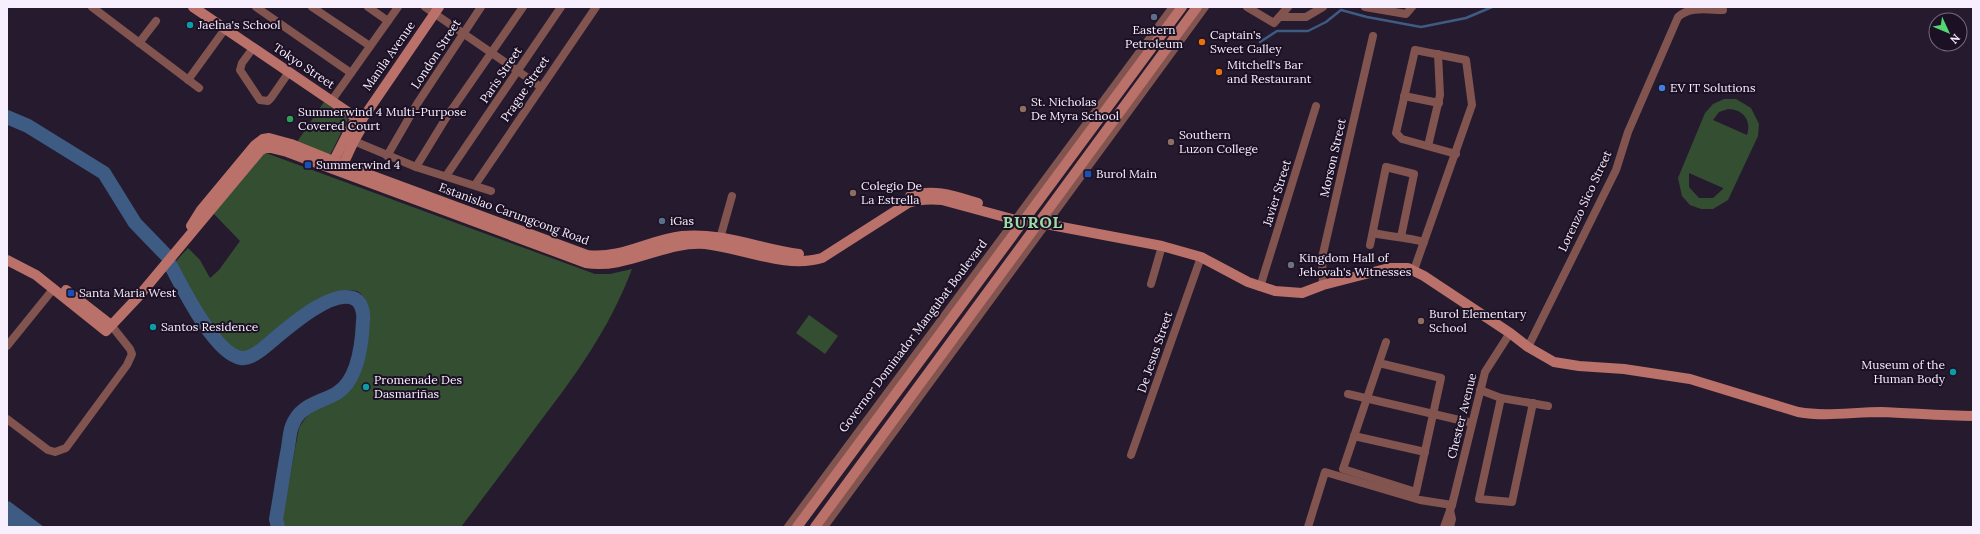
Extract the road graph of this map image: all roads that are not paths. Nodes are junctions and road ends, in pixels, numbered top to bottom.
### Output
1 (92, 7) edge
2 (193, 7) edge
3 (256, 7) edge
4 (312, 7) edge
5 (368, 7) edge
6 (398, 7) edge
7 (425, 7) edge
8 (481, 7) edge
9 (523, 7) edge
10 (561, 7) edge
11 (596, 7) edge
12 (1173, 7) edge
13 (1182, 7) edge
14 (1197, 7) edge
15 (1205, 7) edge
16 (1247, 7) edge
17 (1288, 7) edge
18 (1323, 7) edge
19 (1412, 7) edge
20 (1368, 8) edge
21 (437, 10) edge
22 (1723, 10) dead end
23 (1280, 17) junction
24 (156, 21) dead end
25 (388, 21) junction
26 (225, 29) junction
27 (464, 34) junction
28 (1372, 36) dead end
29 (139, 43) junction
30 (370, 46) junction
31 (253, 48) junction
32 (491, 53) junction
33 (1438, 54) junction
34 (518, 71) junction
35 (289, 72) junction
36 (351, 73) junction
37 (188, 80) junction
38 (541, 87) junction
39 (199, 88) dead end
40 (1404, 96) junction
41 (332, 100) junction
42 (1439, 103) junction
43 (1316, 106) dead end
44 (361, 121) junction
45 (349, 139) junction
46 (1428, 146) junction
47 (1456, 154) junction
48 (387, 156) junction
49 (332, 164) junction
50 (416, 167) junction
51 (342, 168) junction
52 (446, 176) junction
53 (475, 185) junction
54 (491, 190) dead end
55 (732, 196) dead end
56 (1021, 219) junction
57 (1042, 224) junction
58 (1373, 233) junction
59 (1401, 236) junction
60 (718, 242) junction
61 (1424, 242) junction
62 (1370, 245) dead end
63 (1162, 246) junction
64 (7, 253) edge
65 (1201, 257) junction
66 (7, 260) edge
67 (1414, 270) junction
68 (1151, 284) dead end
69 (1323, 285) junction
70 (1260, 287) junction
71 (54, 288) junction
72 (108, 328) junction
73 (1510, 333) junction
74 (1386, 342) dead end
75 (7, 346) edge
76 (1528, 347) junction
77 (924, 355) junction
78 (936, 363) junction
79 (1379, 363) junction
80 (1480, 390) junction
81 (1348, 394) dead end
82 (1501, 398) junction
83 (1366, 399) junction
84 (1533, 404) junction
85 (1548, 406) dead end
86 (1434, 414) junction
87 (1973, 416) edge
88 (7, 418) edge
89 (1472, 422) junction
90 (1354, 436) junction
91 (1425, 452) junction
92 (1131, 455) dead end
93 (1451, 507) junction
94 (788, 527) edge
95 (797, 527) edge
96 (815, 527) edge
97 (824, 527) edge
98 (1308, 527) edge
99 (1444, 527) edge
100 (1450, 527) edge

1 - 29 street
2 - 26 street, Tokyo Street
3 - 36 street
4 - 30 street
5 - 25 street
6 - 25 street
7 - 21 street
8 - 27 street, London Street
9 - 32 street
10 - 34 street, Paris Street
11 - 38 street, Prague Street
12 - 56 street, Governor Dominador Mangubat Boulevard
13 - 56 street, Governor Dominador Mangubat Boulevard
14 - 57 street
15 - 57 street
16 - 23 street
17 - 23 street
18 - 23 street
19 - 20 street
21 - 27 street
21 - 44 street, Manila Avenue
22 - 76 street, Lorenzo Sico Street
24 - 29 street
25 - 30 street
26 - 31 street, Tokyo Street
26 - 37 street
27 - 32 street
27 - 48 street, London Street
28 - 69 street, Morson Street
29 - 37 street
30 - 36 street
31 - 35 street, Tokyo Street
31 - 35 street
32 - 34 street
32 - 50 street
33 - 40 street
33 - 42 street
33 - 47 street
34 - 38 street
34 - 52 street, Paris Street
35 - 41 street, Tokyo Street
36 - 41 street
37 - 39 street
38 - 53 street, Prague Street
40 - 42 street
40 - 46 street
41 - 44 street, Tokyo Street
42 - 46 street
43 - 70 street, Javier Street
44 - 45 street, Manila Avenue
45 - 48 street
45 - 49 street, Manila Avenue
45 - 51 street, Manila Avenue
46 - 47 street
47 - 61 street
48 - 50 street
49 - 51 street, Estanislao Carungcong Road
49 - 72 street, Estanislao Carungcong Road
50 - 52 street
51 - 60 street, Estanislao Carungcong Road
52 - 53 street
53 - 54 street
55 - 60 street
56 - 57 street, Estanislao Carungcong Road
56 - 60 street, Estanislao Carungcong Road
56 - 77 street, Governor Dominador Mangubat Boulevard
56 - 94 street, Governor Dominador Mangubat Boulevard
57 - 63 street, Estanislao Carungcong Road
57 - 78 street
57 - 97 street
58 - 59 street
58 - 59 street
58 - 62 street
59 - 61 street
61 - 67 street
63 - 65 street, Estanislao Carungcong Road
63 - 68 street
64 - 72 street
65 - 70 street, Estanislao Carungcong Road
65 - 92 street, De Jesus Street
66 - 71 street
67 - 69 street, Estanislao Carungcong Road
67 - 73 street, Estanislao Carungcong Road
69 - 70 street, Estanislao Carungcong Road
71 - 72 street
71 - 75 street
72 - 88 street
73 - 76 street, Estanislao Carungcong Road
73 - 80 street, Chester Avenue
74 - 79 street
76 - 87 street, Estanislao Carungcong Road
77 - 78 street
77 - 95 street, Governor Dominador Mangubat Boulevard
78 - 96 street
79 - 83 street
79 - 86 street
80 - 82 street
80 - 89 street, Chester Avenue
81 - 83 street
82 - 84 street
82 - 84 street
83 - 86 street
83 - 90 street
84 - 85 street
86 - 89 street
86 - 91 street
89 - 93 street, Chester Avenue
90 - 91 street
90 - 91 street
93 - 98 street
93 - 99 street, Chester Avenue
93 - 100 street, Chester Avenue

